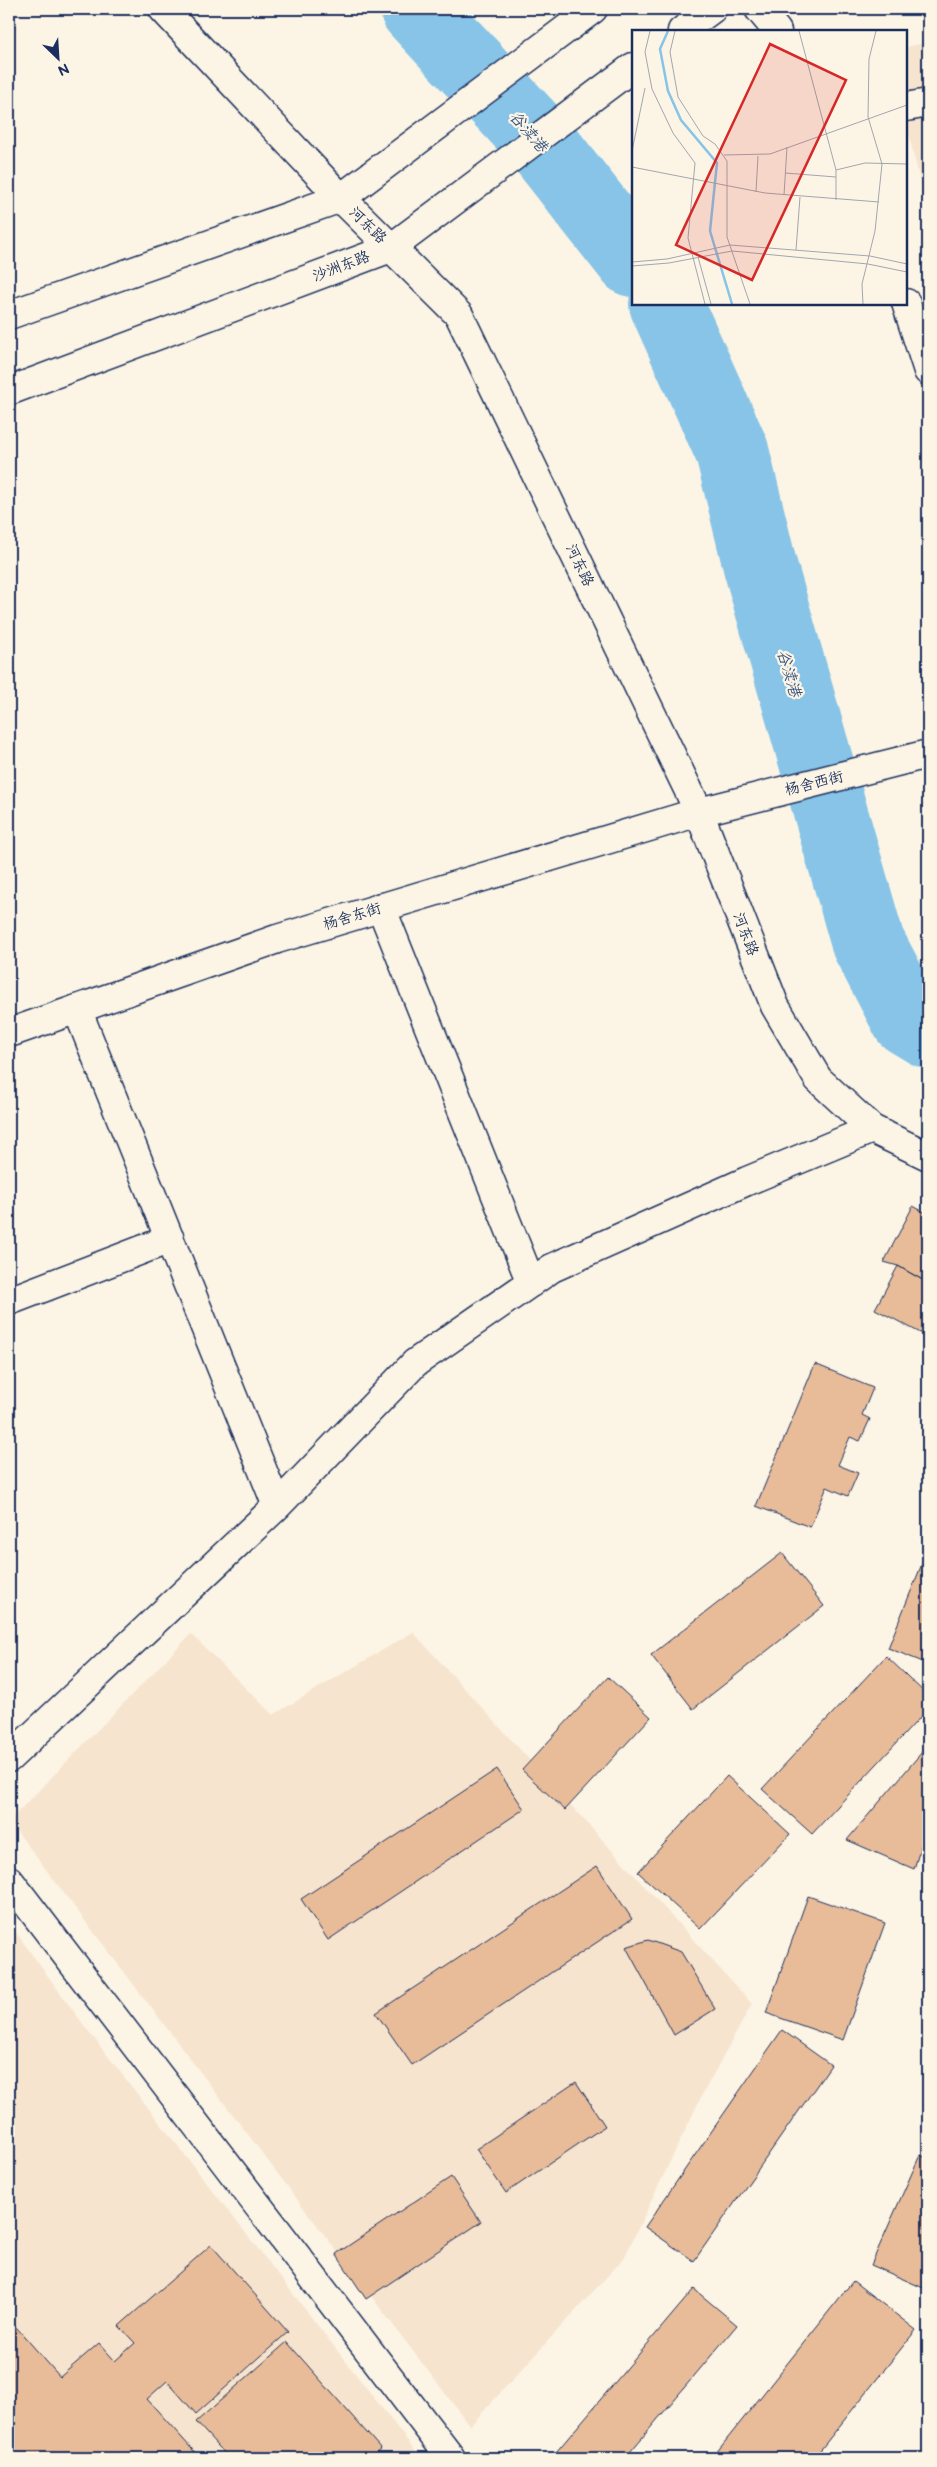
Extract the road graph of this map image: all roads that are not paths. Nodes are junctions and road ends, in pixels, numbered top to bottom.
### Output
1 (163, 9) edge
2 (593, 9) edge
3 (759, 9) edge
4 (776, 30) edge
5 (632, 68) edge
6 (928, 103) edge
7 (907, 107) edge
8 (340, 198) junction
9 (391, 248) junction
10 (907, 305) edge
11 (9, 315) edge
12 (928, 371) edge
13 (9, 391) edge
14 (928, 754) edge
15 (699, 812) junction
16 (381, 907) junction
17 (77, 1009) junction
18 (9, 1033) edge
19 (872, 1129) junction
20 (928, 1156) edge
21 (170, 1239) junction
22 (531, 1283) junction
23 (9, 1301) edge
24 (277, 1506) junction
25 (9, 1758) edge
26 (9, 1880) edge
27 (451, 2458) edge

1 - 8 street, 河东路
2 - 8 street
3 - 4 street
5 - 9 street, 沙洲东路
6 - 7 street
8 - 9 street, 河东路
8 - 11 street
9 - 13 street, 沙洲东路
9 - 15 street, 河东路
10 - 12 street
14 - 15 street, 杨舍西街
15 - 16 street, 杨舍东街
15 - 19 street, 河东路
16 - 17 street, 杨舍东街
16 - 22 street
17 - 18 street, 杨舍东街
17 - 21 street
19 - 20 street, 河东路
19 - 22 street
21 - 23 street
21 - 24 street
22 - 24 street
24 - 25 street
26 - 27 street

